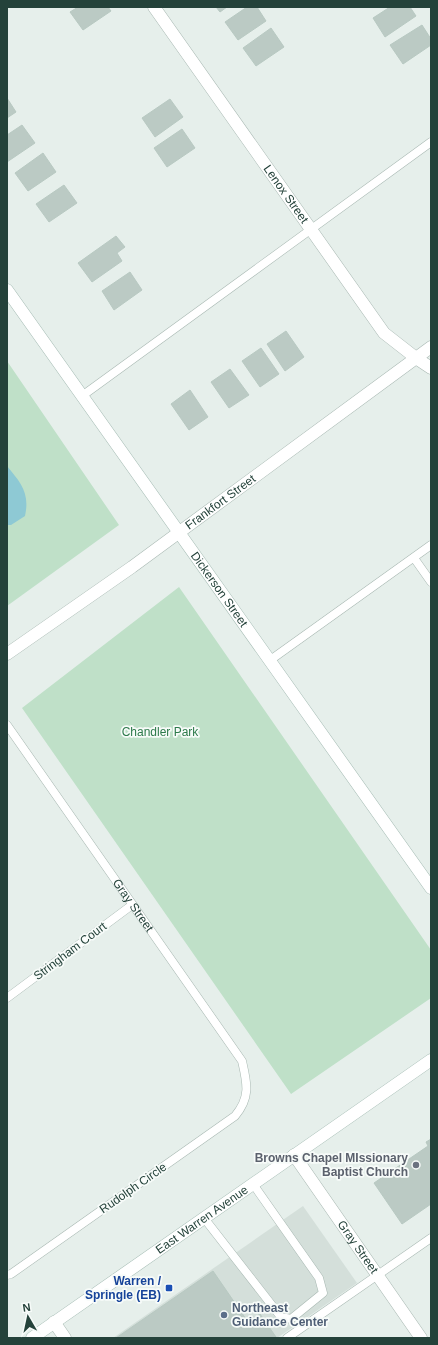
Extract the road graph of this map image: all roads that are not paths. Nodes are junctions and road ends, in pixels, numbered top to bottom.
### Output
1 (154, 7) edge
2 (431, 142) edge
3 (311, 230) junction
4 (7, 290) edge
5 (431, 347) edge
6 (416, 358) junction
7 (431, 368) edge
8 (82, 396) junction
9 (179, 533) junction
10 (431, 546) edge
11 (414, 558) junction
12 (431, 582) edge
13 (7, 654) edge
14 (269, 661) junction
15 (7, 725) edge
16 (429, 884) edge
17 (132, 905) junction
18 (7, 998) edge
19 (431, 1060) edge
20 (248, 1091) joint
21 (294, 1155) junction
22 (253, 1184) junction
23 (204, 1218) junction
24 (431, 1238) edge
25 (7, 1275) edge
26 (377, 1275) junction
27 (54, 1322) junction
28 (32, 1338) edge
29 (65, 1338) edge
30 (287, 1338) edge
31 (421, 1338) edge

1 - 3 street, Lenox Street
2 - 3 lane
3 - 6 street, Lenox Street
3 - 8 lane
4 - 8 street, Dickerson Street
5 - 6 street, Frankfort Street
6 - 7 street, Lenox Street
6 - 9 street, Frankfort Street
8 - 9 street, Dickerson Street
9 - 13 street, Frankfort Street
9 - 14 street, Dickerson Street
10 - 11 lane
11 - 12 lane
11 - 14 lane
14 - 16 street, Dickerson Street
15 - 17 lane, Gray Street
17 - 18 lane, Stringham Court
17 - 20 lane, Gray Street
19 - 21 street, East Warren Avenue
20 - 25 lane, Rudolph Circle
21 - 22 street, East Warren Avenue
21 - 26 street, Gray Street
22 - 23 street, East Warren Avenue
22 - 23 lane
23 - 27 street, East Warren Avenue
24 - 26 lane
26 - 30 lane
26 - 31 street, Gray Street
27 - 28 street, East Warren Avenue
27 - 29 street

